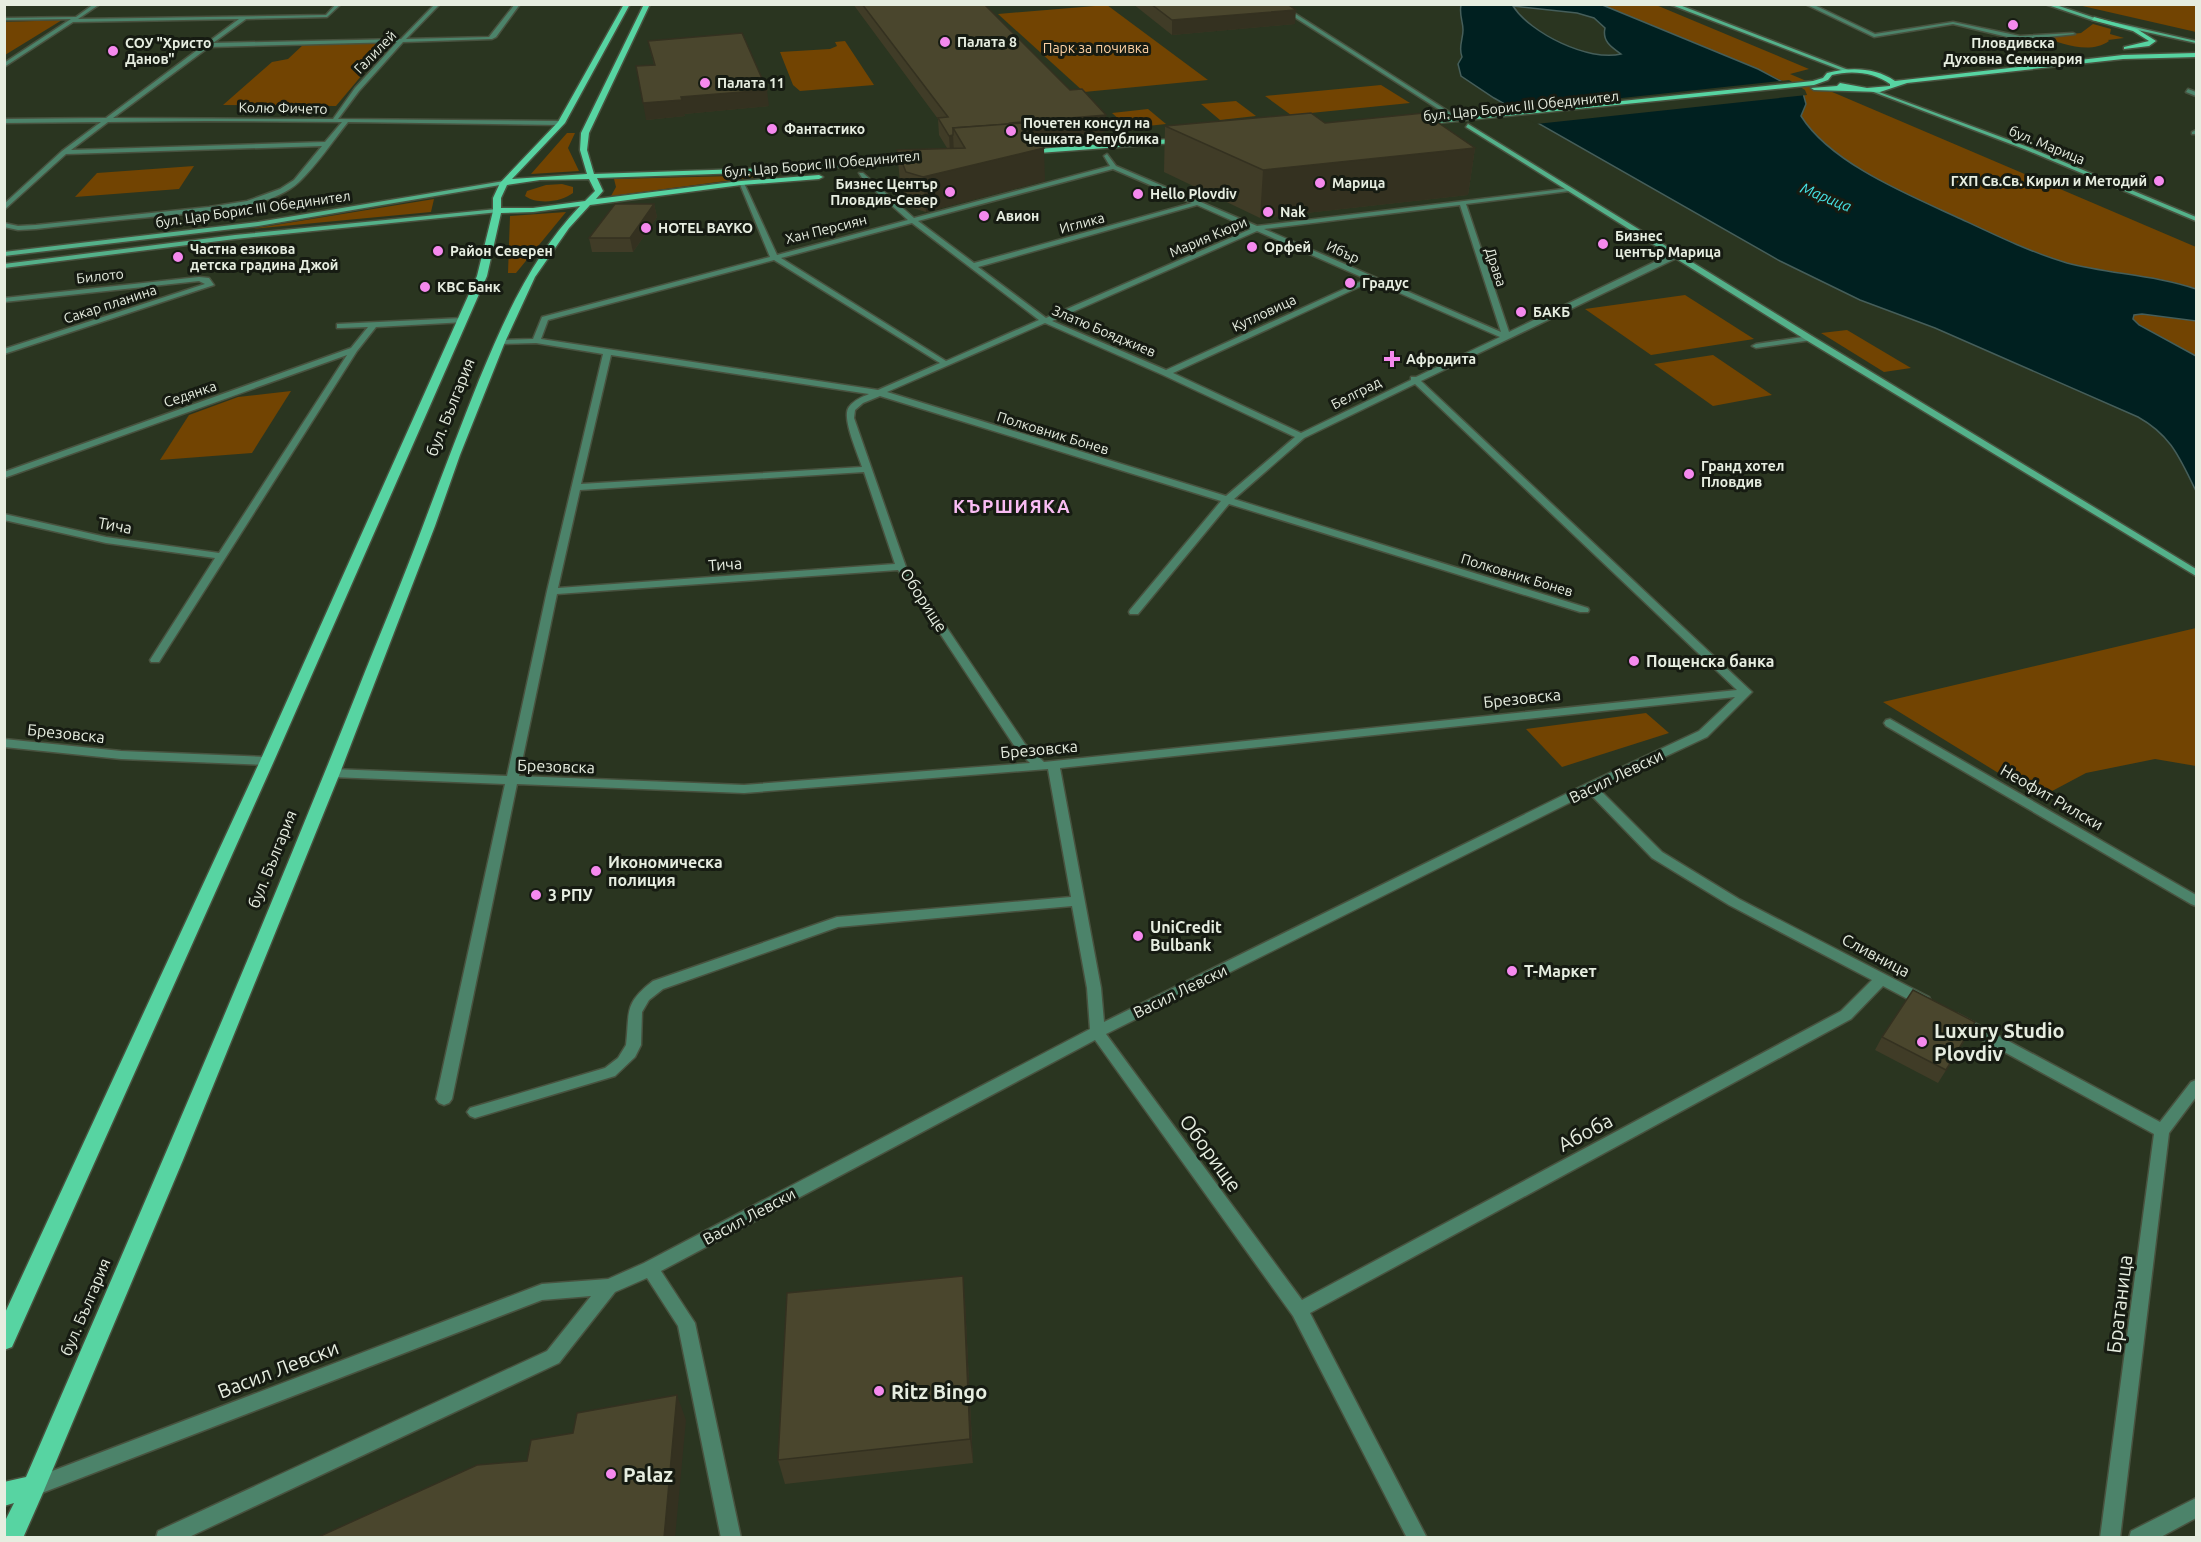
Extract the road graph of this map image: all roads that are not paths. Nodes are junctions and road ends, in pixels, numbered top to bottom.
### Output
1 (98, 4) edge
2 (339, 4) edge
3 (438, 4) edge
4 (518, 4) edge
5 (627, 4) edge
6 (647, 4) edge
7 (1276, 4) edge
8 (1671, 4) edge
9 (1808, 4) edge
10 (2047, 4) edge
11 (2070, 4) edge
12 (2086, 9) dead end
13 (2108, 15) dead end
14 (75, 18) junction
15 (244, 18) junction
16 (4, 19) edge
17 (2094, 19) junction
18 (70, 21) junction
19 (2073, 34) dead end
20 (2196, 36) edge
21 (403, 40) junction
22 (2196, 42) edge
23 (209, 45) junction
24 (2117, 49) dead end
25 (2096, 52) dead end
26 (2196, 53) edge
27 (1805, 56) junction
28 (4, 66) edge
29 (1848, 71) junction
30 (1895, 71) dead end
31 (1834, 72) junction
32 (1874, 74) junction
33 (1826, 83) junction
34 (1891, 88) junction
35 (2188, 92) dead end
36 (2196, 94) edge
37 (107, 119) junction
38 (1459, 120) junction
39 (4, 121) edge
40 (334, 121) junction
41 (346, 121) junction
42 (561, 123) junction
43 (1468, 126) junction
44 (1191, 140) edge
45 (327, 144) junction
46 (63, 152) junction
47 (1017, 153) edge
48 (1119, 155) dead end
49 (1107, 156) junction
50 (1095, 157) dead end
51 (925, 159) edge
52 (1114, 167) junction
53 (873, 173) dead end
54 (850, 174) dead end
55 (861, 174) junction
56 (828, 176) dead end
57 (592, 177) junction
58 (504, 183) junction
59 (741, 183) junction
60 (1569, 189) junction
61 (1198, 203) junction
62 (585, 204) junction
63 (1463, 204) junction
64 (4, 208) edge
65 (497, 211) junction
66 (2196, 219) edge
67 (914, 221) junction
68 (4, 225) edge
69 (1258, 228) junction
70 (4, 254) edge
71 (1676, 255) junction
72 (774, 256) junction
73 (4, 266) edge
74 (972, 266) junction
75 (1373, 278) junction
76 (199, 279) joint
77 (4, 300) edge
78 (462, 320) junction
79 (1044, 320) junction
80 (374, 324) junction
81 (340, 326) dead end
82 (1507, 337) junction
83 (1809, 338) junction
84 (536, 341) junction
85 (500, 342) junction
86 (1756, 346) dead end
87 (354, 350) junction
88 (4, 352) edge
89 (607, 354) junction
90 (946, 364) junction
91 (1166, 373) junction
92 (1414, 379) junction
93 (880, 393) junction
94 (1301, 436) junction
95 (869, 469) junction
96 (4, 474) edge
97 (576, 487) junction
98 (1226, 501) junction
99 (4, 517) edge
100 (221, 556) junction
101 (901, 567) junction
102 (2196, 573) edge
103 (552, 591) junction
104 (1584, 610) dead end
105 (1134, 612) dead end
106 (155, 660) dead end
107 (1746, 692) junction
108 (1890, 723) dead end
109 (5, 744) edge
110 (267, 761) junction
111 (1047, 765) junction
112 (332, 773) junction
113 (513, 781) junction
114 (1590, 787) junction
115 (1079, 901) junction
116 (2196, 901) edge
117 (1882, 979) junction
118 (1097, 1032) junction
119 (2196, 1086) edge
120 (444, 1099) dead end
121 (475, 1112) dead end
122 (2162, 1131) junction
123 (650, 1268) junction
124 (609, 1287) junction
125 (1299, 1310) junction
126 (4, 1340) edge
127 (34, 1487) junction
128 (4, 1494) edge
129 (2196, 1508) edge
130 (10, 1538) edge
131 (165, 1538) edge
132 (731, 1538) edge
133 (1418, 1538) edge
134 (2110, 1538) edge
135 (2138, 1538) edge

1 - 14 street
2 - 15 street
3 - 21 street, Галилей
4 - 21 street
5 - 42 main road
6 - 57 main road
7 - 38 street
8 - 27 street
9 - 19 street
10 - 17 street
11 - 12 street
13 - 20 street
14 - 16 street
14 - 18 street
15 - 18 street
15 - 23 street
17 - 22 street
17 - 24 main road
18 - 28 street
21 - 23 street
21 - 40 street, Галилей
23 - 37 street
25 - 26 main road, бул. Цар Борис III Обединител
26 - 34 main road, бул. Цар Борис III Обединител
27 - 29 street
27 - 31 street
29 - 31 main road
29 - 32 main road
30 - 32 main road
31 - 33 main road, бул. Цар Борис III Обединител
32 - 34 main road
33 - 34 main road, бул. Цар Борис III Обединител
33 - 38 main road, бул. Цар Борис III Обединител
33 - 43 main road, бул. Цар Борис III Обединител
34 - 66 street, бул. Марица
35 - 36 street
37 - 39 street, Колю Фичето
37 - 40 street, Колю Фичето
37 - 46 street
38 - 43 main road, бул. Цар Борис III Обединител
40 - 41 street, Колю Фичето
41 - 42 street, Колю Фичето
41 - 45 street
42 - 58 main road
43 - 60 street
44 - 47 main road
45 - 46 street
45 - 68 street
46 - 64 street
48 - 49 main road
49 - 50 main road
49 - 52 street
51 - 57 main road, бул. Цар Борис III Обединител
52 - 61 street, Ибър
52 - 67 street, Хан Персиян
53 - 55 main road, бул. Цар Борис III Обединител
54 - 55 main road, бул. Цар Борис III Обединител
55 - 67 street, Златю Бояджиев
56 - 59 main road, бул. Цар Борис III Обединител
57 - 58 main road, бул. Цар Борис III Обединител
57 - 62 main road, бул. България
58 - 65 main road, бул. България
58 - 70 street, бул. Цар Борис III Обединител
59 - 62 main road, бул. Цар Борис III Обединител
59 - 72 street
60 - 63 street, Мария Кюри
60 - 71 street
61 - 69 street, Ибър
61 - 74 street, Иглика
62 - 65 main road, бул. Цар Борис III Обединител
62 - 85 main road, бул. България
63 - 69 street, Мария Кюри
63 - 82 street, Драва
65 - 73 street, бул. Цар Борис III Обединител
65 - 78 main road, бул. България
67 - 72 street, Хан Персиян
67 - 74 street, Златю Бояджиев
69 - 75 street, Ибър
69 - 79 street, Мария Кюри
71 - 82 street, Белград
71 - 83 street
72 - 84 street, Хан Персиян
72 - 90 street
74 - 79 street, Златю Бояджиев
75 - 82 street, Ибър
75 - 91 street, Кутловица
76 - 77 street, Билото
76 - 88 street, Сакар планина
78 - 80 street
78 - 110 main road, бул. България
79 - 90 street, Мария Кюри
79 - 91 street, Златю Бояджиев
80 - 81 street
80 - 87 street
82 - 92 street, Белград
83 - 86 street
83 - 102 street
84 - 85 street, Полковник Бонев
84 - 89 street, Полковник Бонев
85 - 112 main road, бул. България
87 - 96 street, Седянка
87 - 100 street
89 - 93 street, Полковник Бонев
89 - 97 street
90 - 93 street, Мария Кюри
91 - 94 street, Златю Бояджиев
92 - 94 street, Белград
92 - 107 street
93 - 95 street, Оборище
93 - 98 street, Полковник Бонев
94 - 98 street, Белград
95 - 97 street
95 - 101 street, Оборище
97 - 103 street
98 - 104 street, Полковник Бонев
98 - 105 street, Белград
99 - 100 street, Тича
100 - 106 street
101 - 103 street, Тича
101 - 111 street, Оборище
103 - 113 street
107 - 111 street, Брезовска
107 - 114 street, Васил Левски
108 - 116 street, Неофит Рилски
109 - 110 street, Брезовска
110 - 126 main road, бул. България
111 - 113 street, Брезовска
111 - 115 street
112 - 113 street, Брезовска
112 - 127 main road, бул. България
113 - 120 street
114 - 117 street, Сливница
114 - 118 street, Васил Левски
115 - 118 street
115 - 121 street
117 - 122 street, Сливница
117 - 125 street, Абоба
118 - 123 street, Васил Левски
118 - 125 street, Оборище
119 - 122 street, Братаница
122 - 134 street, Братаница
123 - 124 street, Васил Левски
123 - 132 street
124 - 127 street, Васил Левски
124 - 131 street, Васил Левски
125 - 133 street, Оборище
127 - 128 main road
127 - 130 main road, бул. България
129 - 135 street

